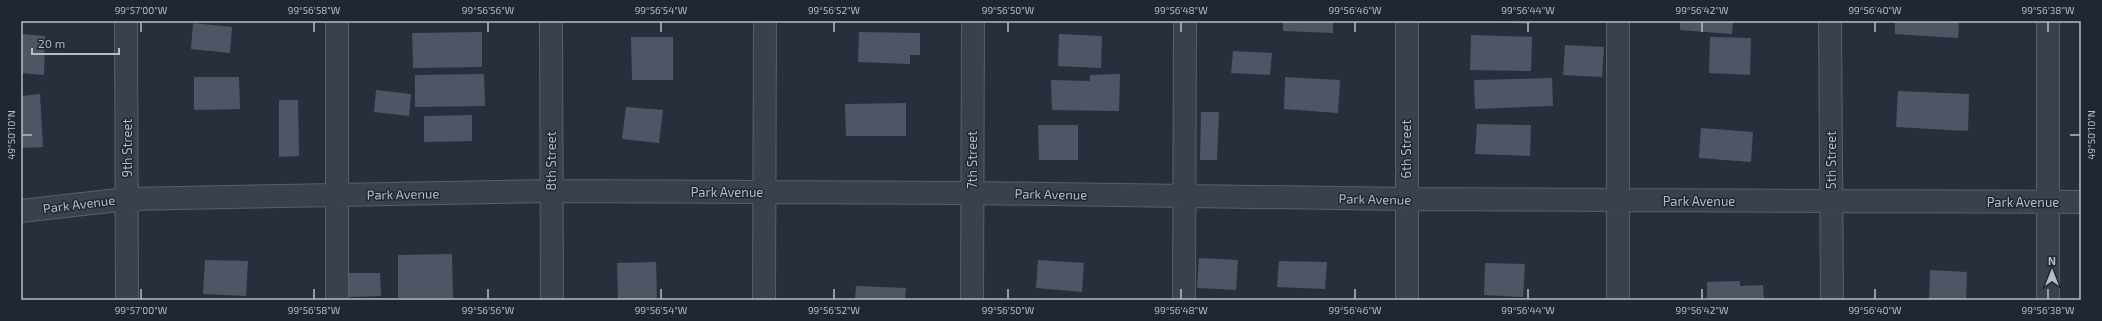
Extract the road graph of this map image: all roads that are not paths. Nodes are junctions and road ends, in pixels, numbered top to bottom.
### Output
1 (126, 21) edge
2 (337, 21) edge
3 (551, 21) edge
4 (765, 21) edge
5 (973, 21) edge
6 (1185, 21) edge
7 (1407, 21) edge
8 (1618, 21) edge
9 (1830, 21) edge
10 (2048, 21) edge
11 (552, 191) junction
12 (764, 192) junction
13 (972, 193) junction
14 (337, 195) junction
15 (1183, 196) junction
16 (127, 199) junction
17 (1406, 199) junction
18 (1618, 200) junction
19 (1831, 201) junction
20 (2048, 202) junction
21 (2081, 202) edge
22 (21, 211) edge
23 (127, 300) edge
24 (337, 300) edge
25 (552, 300) edge
26 (764, 300) edge
27 (972, 300) edge
28 (1184, 300) edge
29 (1406, 300) edge
30 (1618, 300) edge
31 (1832, 300) edge
32 (2048, 300) edge

1 - 16 street, 9th Street
2 - 14 street
3 - 11 street, 8th Street
4 - 12 street
5 - 13 street, 7th Street
6 - 15 street
7 - 17 street, 6th Street
8 - 18 street
9 - 19 street, 5th Street
10 - 20 street
11 - 12 street, Park Avenue
11 - 14 street, Park Avenue
11 - 25 street, 8th Street
12 - 13 street, Park Avenue
12 - 26 street
13 - 15 street, Park Avenue
13 - 27 street, 7th Street
14 - 16 street, Park Avenue
14 - 24 street
15 - 17 street, Park Avenue
15 - 28 street
16 - 22 street, Park Avenue
16 - 23 street, 9th Street
17 - 18 street, Park Avenue
17 - 29 street, 6th Street
18 - 19 street, Park Avenue
18 - 30 street
19 - 20 street, Park Avenue
19 - 31 street, 5th Street
20 - 21 street, Park Avenue
20 - 32 street

